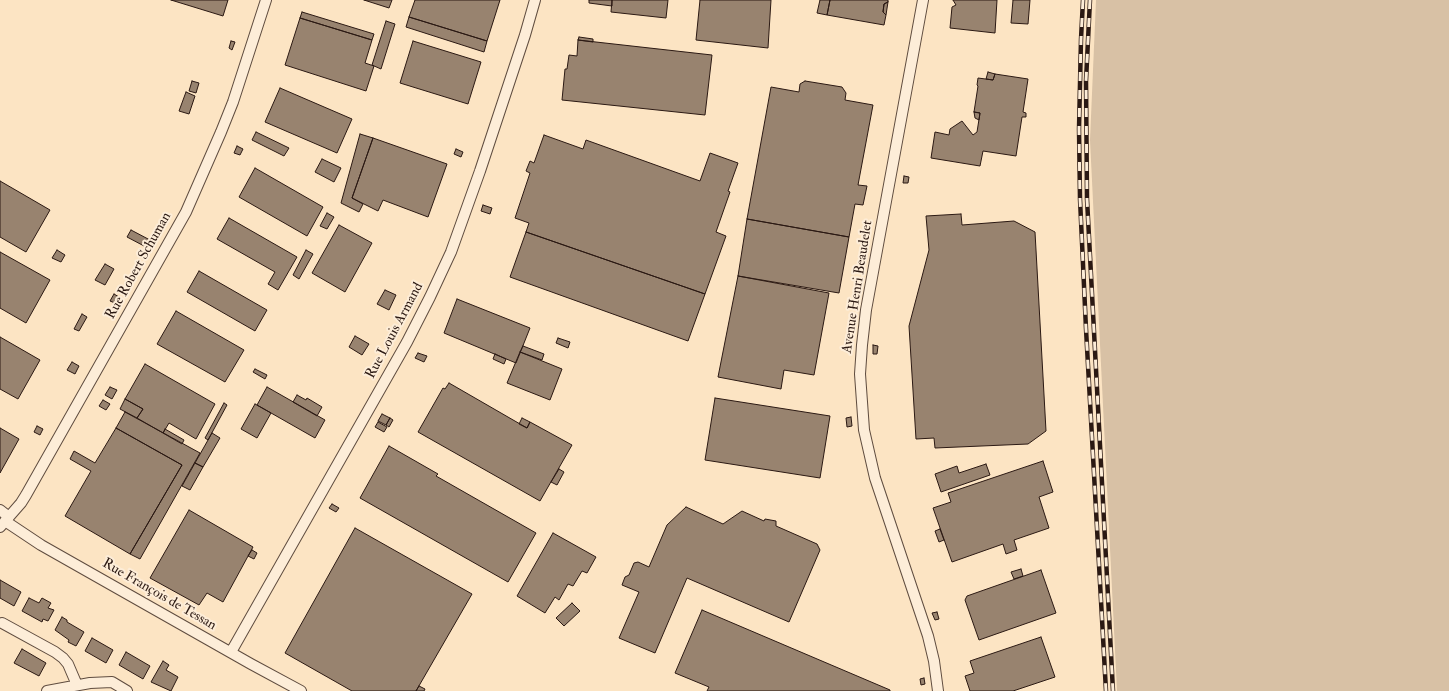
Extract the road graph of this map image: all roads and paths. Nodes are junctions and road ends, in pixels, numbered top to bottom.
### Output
1 (266, 0) edge
2 (535, 0) edge
3 (923, 0) edge
4 (0, 510) edge
5 (5, 522) edge
6 (2, 623) dead end
7 (230, 652) junction
8 (77, 685) junction
9 (60, 690) edge
10 (47, 691) edge
11 (127, 691) edge
12 (301, 691) edge
13 (938, 691) edge

1 - 5 street, Rue Robert Schuman
2 - 7 street, Rue Louis Armand
3 - 13 street, Avenue Henri Beaudelet
4 - 5 street, Rue François de Tessan
5 - 7 street, Rue François de Tessan
6 - 8 street
7 - 12 street, Rue François de Tessan
8 - 9 street
8 - 11 street
9 - 10 street

